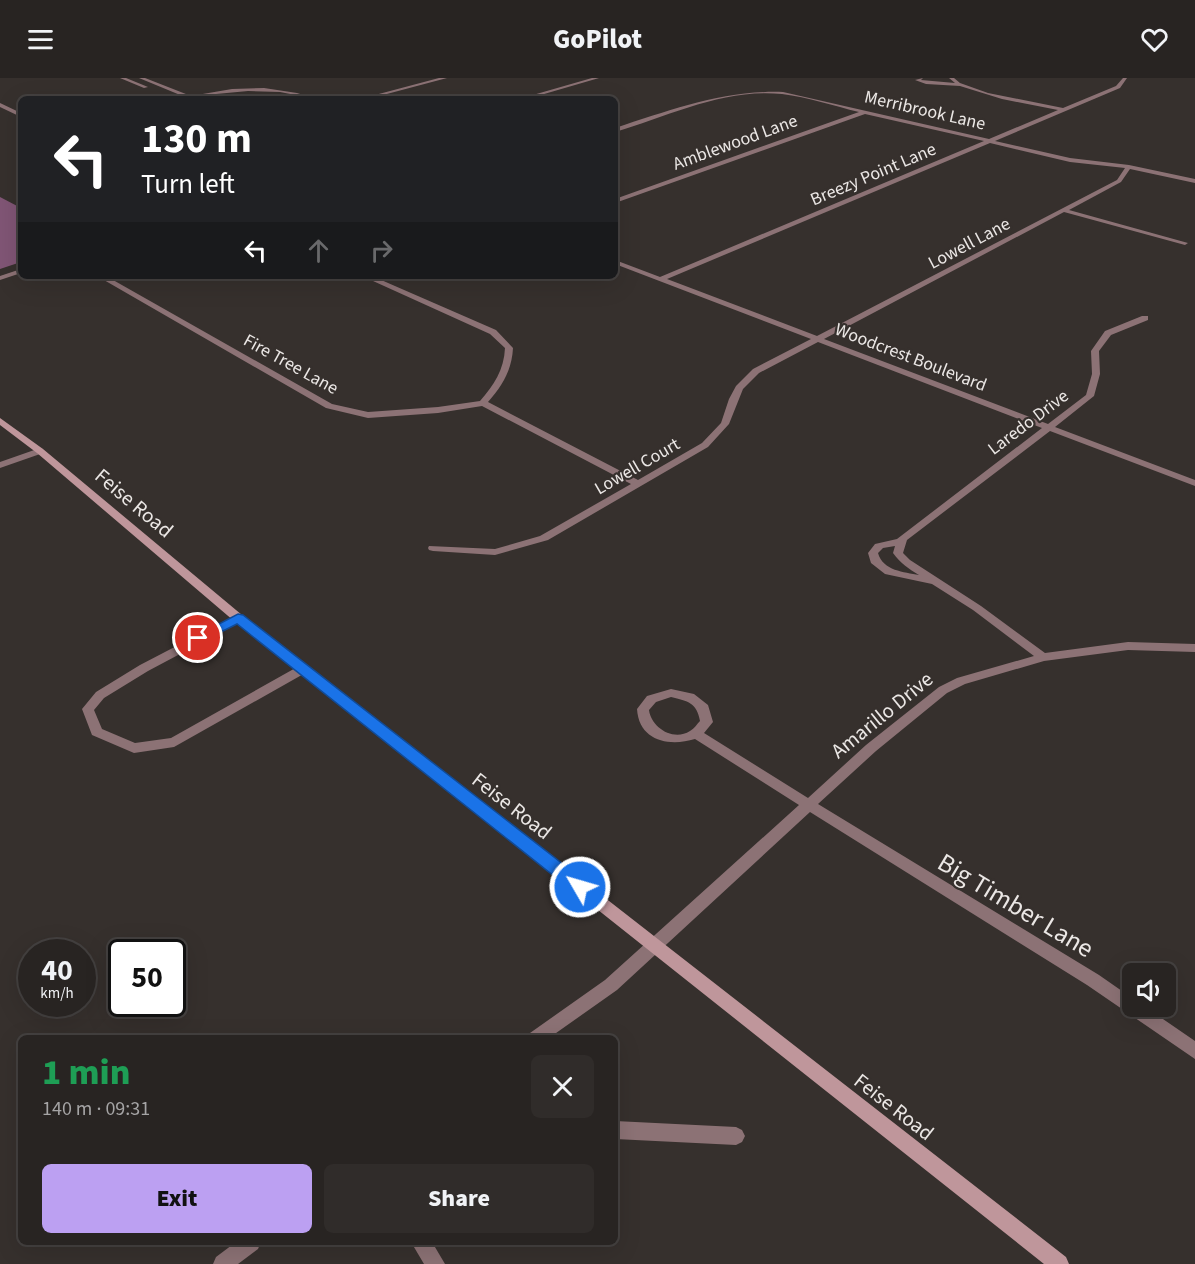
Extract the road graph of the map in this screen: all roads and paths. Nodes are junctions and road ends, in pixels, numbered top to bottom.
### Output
1 (122, 78) edge
2 (141, 78) edge
3 (445, 78) edge
4 (597, 78) edge
5 (921, 78) edge
6 (951, 78) edge
7 (1125, 78) edge
8 (412, 81) dead end
9 (423, 84) junction
10 (959, 85) junction
11 (168, 96) edge
12 (189, 96) edge
13 (202, 96) edge
14 (304, 96) edge
15 (374, 96) edge
16 (532, 96) edge
17 (0, 105) edge
18 (1063, 110) junction
19 (866, 112) junction
20 (18, 114) edge
21 (618, 129) edge
22 (990, 141) junction
23 (1129, 168) junction
24 (1195, 182) edge
25 (618, 200) edge
26 (1063, 210) junction
27 (1185, 243) dead end
28 (618, 263) edge
29 (18, 273) edge
30 (0, 278) edge
31 (105, 279) edge
32 (373, 279) edge
33 (661, 279) junction
34 (1145, 318) dead end
35 (817, 339) junction
36 (483, 403) junction
37 (0, 421) edge
38 (1050, 427) junction
39 (40, 451) junction
40 (0, 465) edge
41 (1195, 483) edge
42 (639, 484) junction
43 (901, 541) junction
44 (433, 548) dead end
45 (934, 582) junction
46 (238, 618) junction
47 (1195, 648) edge
48 (1043, 657) junction
49 (303, 669) junction
50 (696, 734) junction
51 (809, 804) junction
52 (654, 945) junction
53 (540, 1035) edge
54 (1195, 1051) edge
55 (618, 1130) edge
56 (736, 1136) dead end
57 (247, 1245) edge
58 (423, 1245) edge
59 (223, 1264) edge
60 (435, 1264) edge
61 (1059, 1264) edge

1 - 11 street
2 - 12 street
3 - 9 street
4 - 16 street
5 - 10 street
6 - 10 street
7 - 18 street, Breezy Point Lane
8 - 9 street
9 - 15 street
10 - 18 street
13 - 14 street
17 - 20 street
18 - 22 street, Breezy Point Lane
19 - 21 street, Merribrook Lane
19 - 22 street, Merribrook Lane
19 - 25 street, Amblewood Lane
22 - 23 street, Merribrook Lane
22 - 33 street, Breezy Point Lane
23 - 24 street, Merribrook Lane
23 - 26 street, Lowell Lane
26 - 27 street
26 - 35 street, Lowell Lane
28 - 33 street, Woodcrest Boulevard
29 - 30 street
31 - 36 street, Fire Tree Lane
32 - 36 street
33 - 35 street, Woodcrest Boulevard
34 - 38 street, Laredo Drive
35 - 38 street, Woodcrest Boulevard
35 - 42 street, Lowell Court
36 - 42 street
37 - 39 main road, Feise Road
38 - 41 street, Woodcrest Boulevard
38 - 43 street, Laredo Drive
39 - 40 street
39 - 46 main road, Feise Road
42 - 44 street, Lowell Court
43 - 45 street, Laredo Drive
43 - 45 street, Laredo Drive
45 - 48 street, Laredo Drive
46 - 49 main road, Feise Road
46 - 49 street
47 - 48 street, Amarillo Drive
48 - 51 street, Amarillo Drive
49 - 52 main road, Feise Road
50 - 50 street
50 - 51 street, Big Timber Lane
51 - 52 street, Amarillo Drive
51 - 54 street, Big Timber Lane
52 - 53 street, Amarillo Drive
52 - 61 main road, Feise Road
55 - 56 street
57 - 59 street
58 - 60 street

